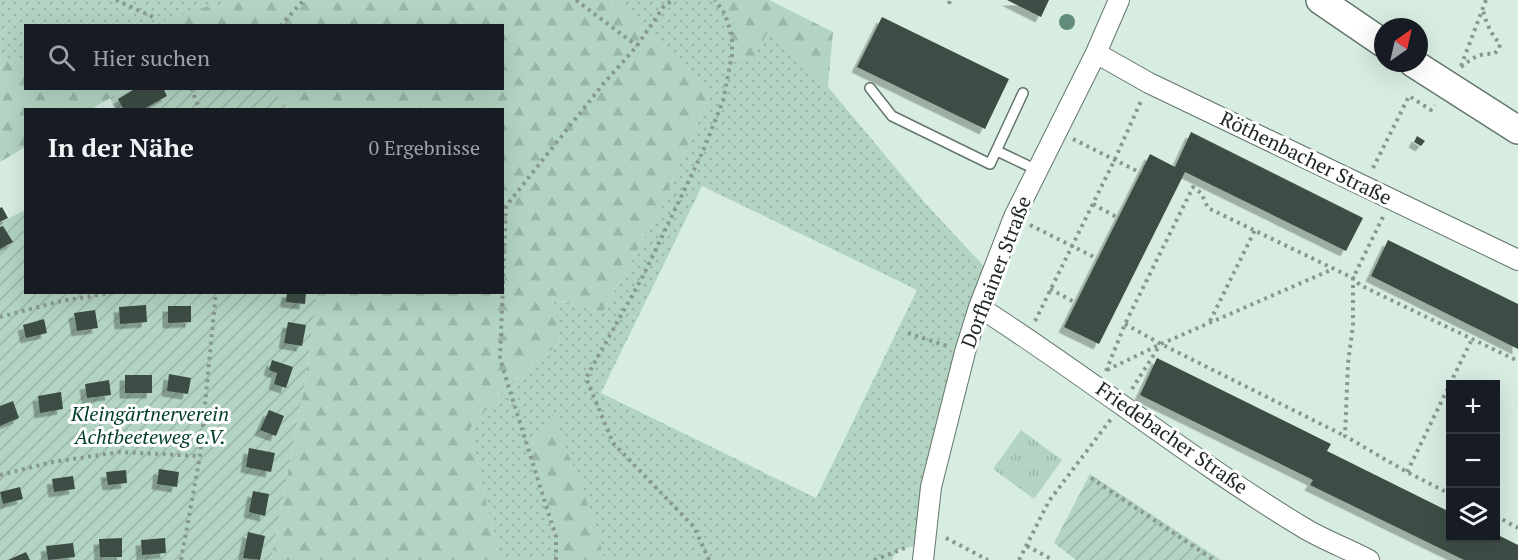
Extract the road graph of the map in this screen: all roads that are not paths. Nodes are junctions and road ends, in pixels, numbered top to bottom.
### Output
1 (1119, 0) edge
2 (1320, 0) edge
3 (1374, 37) edge
4 (1096, 53) junction
5 (1427, 72) edge
6 (870, 88) dead end
7 (1023, 93) dead end
8 (1518, 130) edge
9 (997, 151) junction
10 (1037, 170) junction
11 (1518, 260) edge
12 (979, 307) junction
13 (924, 544) edge
14 (1369, 560) edge

1 - 4 street, Dorfhainer Straße
2 - 3 street
4 - 10 street, Dorfhainer Straße
4 - 11 street, Röthenbacher Straße
5 - 8 street
6 - 9 lane
7 - 9 lane
9 - 10 lane
10 - 12 street, Dorfhainer Straße
12 - 13 street, Dorfhainer Straße
12 - 14 street, Friedebacher Straße

